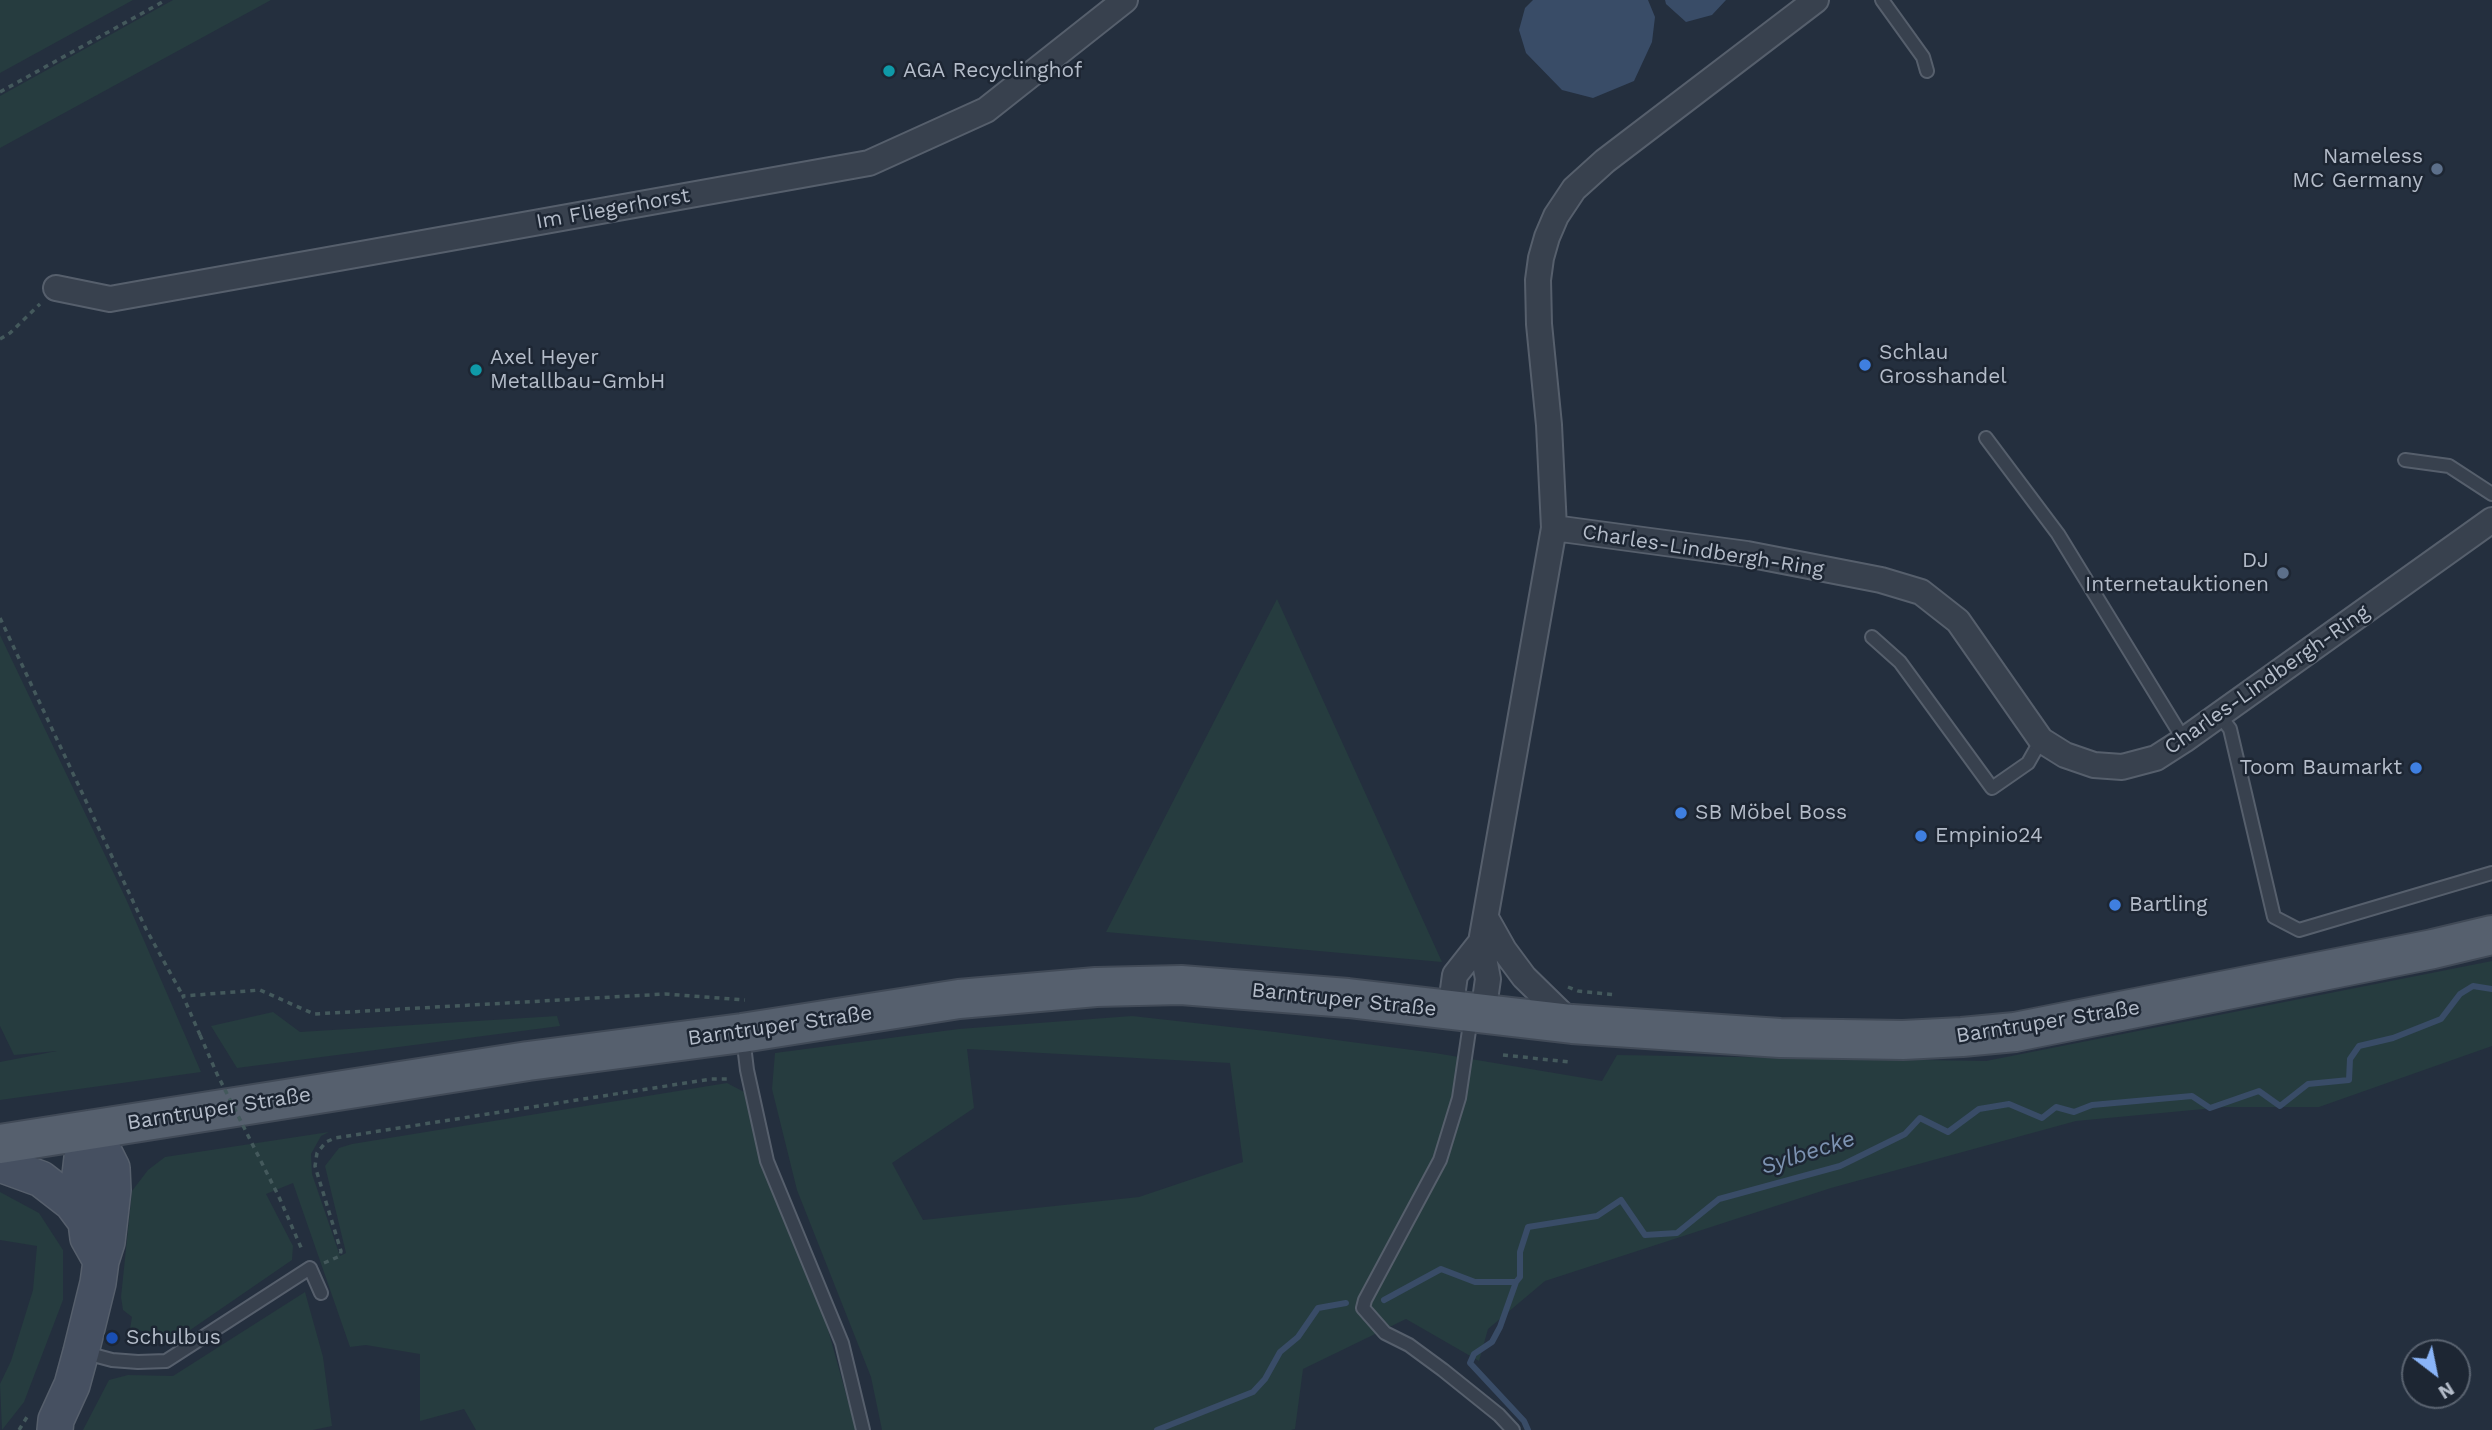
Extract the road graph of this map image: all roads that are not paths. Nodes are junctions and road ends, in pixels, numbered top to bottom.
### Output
1 (1125, 0) edge
2 (1816, 0) edge
3 (1882, 0) edge
4 (1927, 71) dead end
5 (57, 288) road end
6 (1986, 438) dead end
7 (2405, 460) dead end
8 (2492, 494) edge
9 (2492, 520) edge
10 (1555, 528) junction
11 (1872, 637) dead end
12 (2220, 716) junction
13 (2041, 740) junction
14 (2184, 740) junction
15 (2492, 873) edge
16 (1486, 918) junction
17 (2492, 936) edge
18 (1481, 943) junction
19 (1468, 1013) junction
20 (1572, 1024) junction
21 (742, 1033) junction
22 (167, 1116) junction
23 (92, 1128) junction
24 (0, 1144) edge
25 (0, 1164) edge
26 (112, 1168) junction
27 (83, 1219) junction
28 (100, 1261) junction
29 (321, 1293) dead end
30 (81, 1352) junction
31 (37, 1428) edge
32 (863, 1430) edge
33 (1513, 1430) edge

1 - 5 street, Im Fliegerhorst
2 - 10 street, Charles-Lindbergh-Ring
3 - 4 lane
6 - 14 lane
7 - 8 lane
9 - 12 street, Charles-Lindbergh-Ring
10 - 13 street, Charles-Lindbergh-Ring
10 - 16 street, Charles-Lindbergh-Ring
11 - 13 lane
12 - 14 street, Charles-Lindbergh-Ring
12 - 15 lane
13 - 14 street, Charles-Lindbergh-Ring
16 - 18 street, Charles-Lindbergh-Ring
16 - 20 street
17 - 20 main road, Barntruper Straße
18 - 19 street, Charles-Lindbergh-Ring
18 - 19 street, Charles-Lindbergh-Ring
19 - 20 main road, Barntruper Straße
19 - 21 main road, Barntruper Straße
19 - 33 lane
21 - 22 main road, Barntruper Straße
21 - 32 lane
22 - 23 main road, Barntruper Straße
22 - 26 main road
23 - 24 main road
23 - 26 main road, Barntruper Straße
23 - 27 main road
25 - 27 main road
26 - 28 main road, Barntruper Straße
27 - 28 main road
28 - 30 main road, Barntruper Straße
29 - 30 lane
30 - 31 main road, Barntruper Straße

